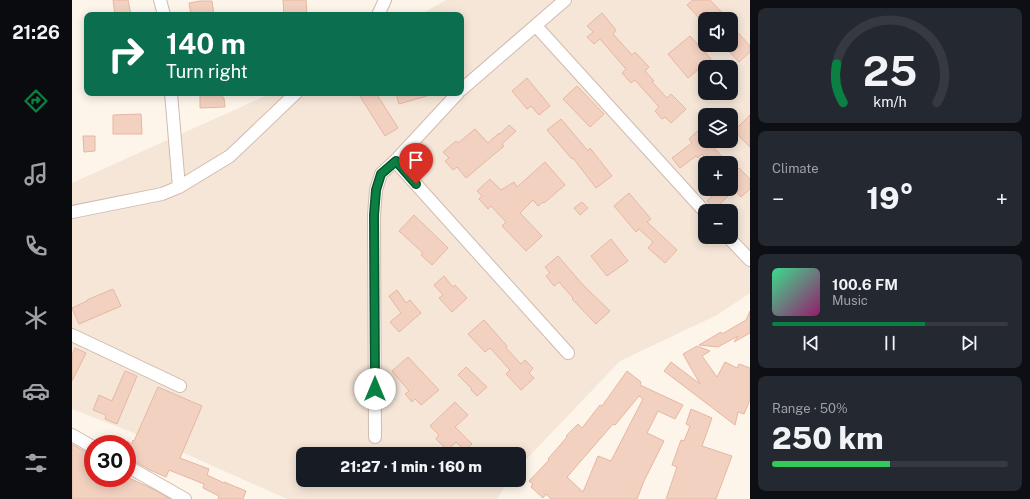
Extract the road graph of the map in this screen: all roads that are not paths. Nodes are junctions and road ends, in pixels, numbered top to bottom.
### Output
1 (160, 0) edge
2 (385, 0) edge
3 (565, 0) edge
4 (163, 12) edge
5 (379, 12) edge
6 (536, 26) junction
7 (464, 87) edge
8 (171, 96) edge
9 (293, 96) edge
10 (454, 96) edge
11 (396, 161) junction
12 (179, 187) junction
13 (698, 204) edge
14 (72, 212) edge
15 (735, 244) edge
16 (750, 260) edge
17 (72, 335) edge
18 (568, 353) dead end
19 (180, 386) dead end
20 (72, 435) edge
21 (375, 437) dead end
22 (84, 442) edge
23 (136, 471) edge
24 (185, 499) edge

1 - 4 street
2 - 5 street
3 - 6 street
6 - 7 street
6 - 13 street
8 - 12 street
9 - 12 street
10 - 11 street
11 - 18 street
11 - 21 street
12 - 14 street
15 - 16 street
17 - 19 street
20 - 22 street
23 - 24 street

